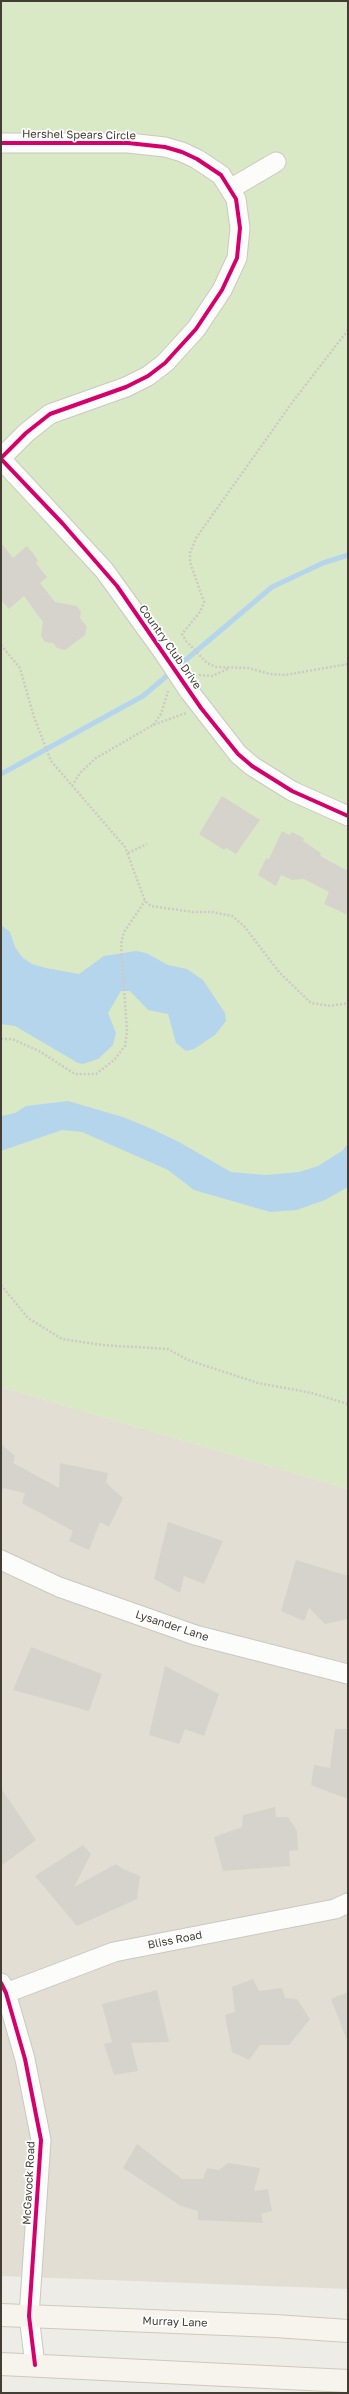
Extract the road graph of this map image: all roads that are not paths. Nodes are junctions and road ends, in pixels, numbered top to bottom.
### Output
1 (1, 142) edge
2 (276, 162) dead end
3 (230, 189) junction
4 (1, 458) edge
5 (348, 816) edge
6 (1, 1560) edge
7 (348, 1674) edge
8 (348, 1903) edge
9 (4, 1988) edge
10 (1, 2315) edge
11 (29, 2316) junction
12 (348, 2331) edge
13 (1, 2364) edge
14 (35, 2365) junction
15 (348, 2381) edge

1 - 3 street, Hershel Spears Circle
2 - 3 street
3 - 4 street, Hershel Spears Circle
4 - 5 street, Country Club Drive, bridge
6 - 7 street, Lysander Lane
8 - 9 street, Bliss Road
9 - 11 street, McGavock Road
10 - 11 main road, Murray Lane
11 - 12 main road, Murray Lane
11 - 14 street, McGavock Road
13 - 14 main road
14 - 15 main road

